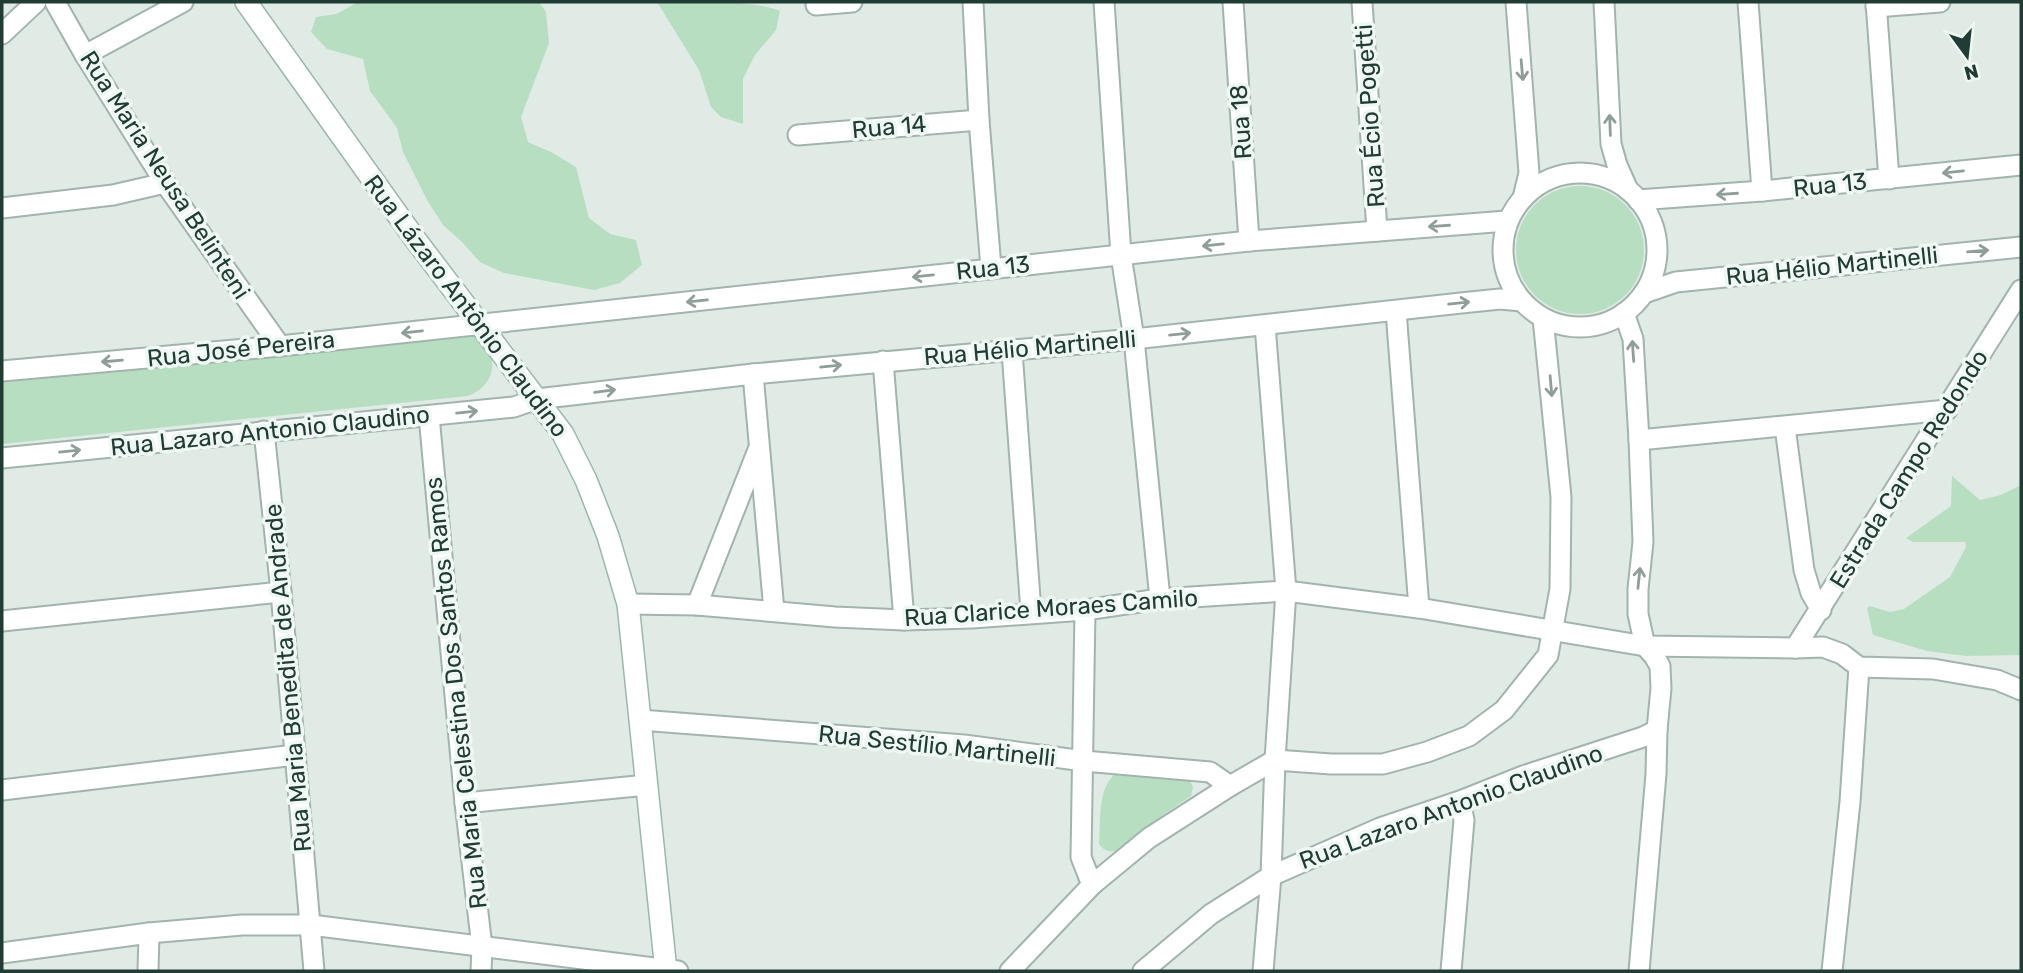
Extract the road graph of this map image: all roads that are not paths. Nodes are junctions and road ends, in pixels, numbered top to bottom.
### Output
1 (36, 2) edge
2 (55, 2) edge
3 (183, 2) edge
4 (246, 2) edge
5 (852, 2) edge
6 (973, 2) edge
7 (1104, 2) edge
8 (1233, 2) edge
9 (1362, 2) edge
10 (1516, 2) edge
11 (1604, 2) edge
12 (1748, 2) edge
13 (1940, 2) edge
14 (816, 5) dead end
15 (1876, 5) edge
16 (2, 34) edge
17 (85, 55) junction
18 (979, 120) junction
19 (798, 135) dead end
20 (2021, 165) edge
21 (1889, 179) junction
22 (165, 183) junction
23 (1762, 191) junction
24 (1633, 195) junction
25 (1523, 198) junction
26 (2, 208) edge
27 (1507, 221) junction
28 (1377, 231) junction
29 (1249, 241) junction
30 (2021, 247) edge
31 (1121, 255) junction
32 (991, 268) junction
33 (2021, 290) edge
34 (1644, 293) junction
35 (1522, 301) junction
36 (1396, 311) junction
37 (1624, 313) junction
38 (1543, 318) junction
39 (480, 324) junction
40 (1265, 325) junction
41 (1134, 339) junction
42 (280, 346) junction
43 (1012, 351) junction
44 (883, 361) junction
45 (2, 372) edge
46 (753, 374) junction
47 (537, 399) junction
48 (1947, 410) junction
49 (429, 415) junction
50 (1785, 427) junction
51 (264, 431) junction
52 (1639, 440) junction
53 (760, 445) junction
54 (2, 458) edge
55 (281, 592) junction
56 (1286, 592) junction
57 (1160, 599) junction
58 (628, 604) junction
59 (697, 605) junction
60 (1419, 608) junction
61 (1085, 610) junction
62 (1821, 610) junction
63 (774, 611) junction
64 (1031, 612) junction
65 (904, 620) junction
66 (2, 621) edge
67 (1554, 630) junction
68 (1645, 646) junction
69 (1795, 648) junction
70 (1859, 667) junction
71 (2021, 690) edge
72 (640, 720) junction
73 (1657, 730) junction
74 (295, 755) junction
75 (1275, 760) junction
76 (1084, 761) junction
77 (647, 785) junction
78 (1230, 786) junction
79 (2, 790) edge
80 (1460, 801) junction
81 (465, 803) junction
82 (1271, 876) junction
83 (1092, 885) junction
84 (310, 925) junction
85 (149, 933) junction
86 (482, 947) junction
87 (2, 953) edge
88 (641, 969) edge
89 (148, 971) edge
90 (314, 971) edge
91 (481, 971) edge
92 (670, 971) edge
93 (1010, 971) edge
94 (1143, 971) edge
95 (1263, 971) edge
96 (1451, 971) edge
97 (1639, 971) edge
98 (1832, 971) edge

1 - 16 street
2 - 17 street, Rua Maria Neusa Belinteni
3 - 17 street
4 - 39 main road, Rua Lázaro Antônio Claudino
5 - 14 street
6 - 18 street
7 - 31 street
8 - 29 street, Rua 18
9 - 28 street, Rua Écio Pogetti
10 -> 25 street
24 -> 11 street
12 - 23 street
13 - 15 street
15 - 21 street
17 - 22 street, Rua Maria Neusa Belinteni
18 - 19 street, Rua 14
18 - 32 street
20 -> 21 street, Rua 13
21 - 23 street, Rua 13
22 - 26 street
22 - 42 street, Rua Maria Neusa Belinteni
23 -> 24 street, Rua 13
24 - 25 street
24 - 34 street
25 - 27 street
27 -> 28 street, Rua 13
27 - 35 street
28 - 29 street, Rua 13
29 -> 31 street, Rua 13
34 -> 30 street, Rua Hélio Martinelli
31 - 32 street, Rua 13
31 - 41 street
32 -> 39 street, Rua 13
33 - 48 street, Estrada Campo Redondo
34 - 37 street
36 -> 35 street, Rua Hélio Martinelli
35 - 38 street
36 - 40 street, Rua Hélio Martinelli
36 - 60 street
37 - 38 street
52 -> 37 street
38 -> 67 street
39 -> 42 street, Rua José Pereira
39 - 47 main road, Rua Lázaro Antônio Claudino
41 -> 40 street, Rua Hélio Martinelli
40 - 56 street
41 - 43 street, Rua Hélio Martinelli
41 - 57 street
42 -> 45 street, Rua José Pereira
43 - 44 street, Rua Hélio Martinelli
43 - 64 street
46 -> 44 street, Rua Hélio Martinelli
44 - 65 street
47 -> 46 street, Rua Hélio Martinelli
46 - 53 street
49 -> 47 street, Rua Lazaro Antonio Claudino
47 - 58 main road, Rua Lázaro Antônio Claudino
48 - 50 street
48 - 62 street, Estrada Campo Redondo
49 - 51 street, Rua Lazaro Antonio Claudino
49 - 81 street, Rua Maria Celestina Dos Santos Ramos
50 - 52 street
50 - 62 street
54 -> 51 street, Rua Lazaro Antonio Claudino
51 - 55 street, Rua Maria Benedita de Andrade
68 -> 52 street
53 - 59 street
53 - 63 street
55 - 66 street
55 - 74 street, Rua Maria Benedita de Andrade
56 - 57 street, Rua Clarice Moraes Camilo
56 - 60 street, Rua Clarice Moraes Camilo
56 - 75 street
57 - 61 street, Rua Clarice Moraes Camilo
58 - 59 street, Rua Clarice Moraes Camilo
58 - 72 main road, Rua Lázaro Antônio Claudino
59 - 63 street, Rua Clarice Moraes Camilo
60 - 67 street, Rua Clarice Moraes Camilo
61 - 64 street, Rua Clarice Moraes Camilo
61 - 76 street
62 - 69 street, Estrada Campo Redondo
63 - 65 street, Rua Clarice Moraes Camilo
64 - 65 street, Rua Clarice Moraes Camilo
67 - 68 street, Rua Clarice Moraes Camilo
67 - 75 street
68 - 69 street, Rua Clarice Moraes Camilo
68 - 73 street
69 - 70 street, Rua Clarice Moraes Camilo
70 - 71 street
70 - 98 street
72 - 76 street, Rua Sestílio Martinelli
72 - 77 main road, Rua Lázaro Antônio Claudino
73 - 80 street, Rua Lazaro Antonio Claudino
73 - 97 street
74 - 79 street
74 - 84 street, Rua Maria Benedita de Andrade
75 - 78 street
75 - 82 street
76 - 78 street, Rua Sestílio Martinelli
76 - 83 street
77 - 81 street
77 - 92 main road, Rua Lázaro Antônio Claudino
78 - 83 street
80 - 82 street, Rua Lazaro Antonio Claudino
80 - 96 street
81 - 86 street, Rua Maria Celestina Dos Santos Ramos
82 - 94 street, Rua Lazaro Antonio Claudino
82 - 95 street
83 - 93 street
84 - 85 street
84 - 86 street
84 - 90 street, Rua Maria Benedita de Andrade
85 - 87 street
85 - 89 street
86 - 88 street
86 - 91 street, Rua Maria Celestina Dos Santos Ramos
88 - 92 street

